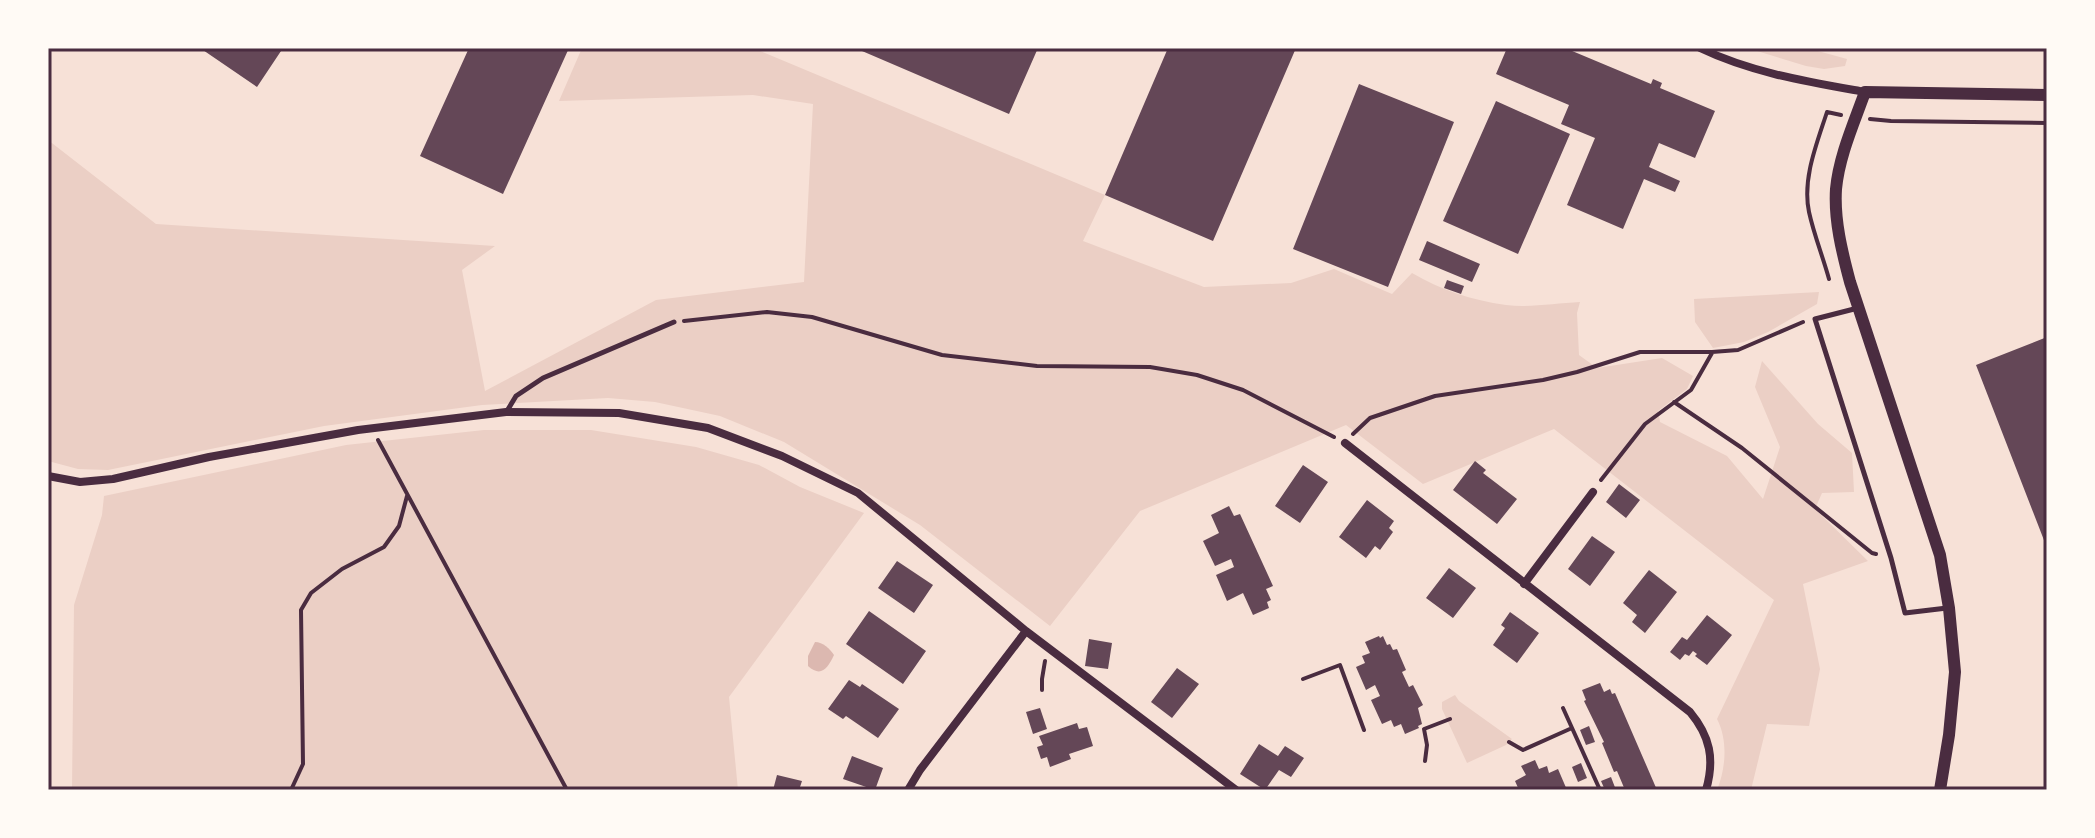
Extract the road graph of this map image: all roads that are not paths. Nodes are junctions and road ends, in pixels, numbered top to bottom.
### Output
1 (1700, 48) edge
2 (1865, 92) junction
3 (2047, 95) edge
4 (1859, 308) junction
5 (674, 322) road end
6 (506, 412) junction
7 (1345, 443) road end
8 (48, 476) edge
9 (1593, 492) road end
10 (1524, 584) junction
11 (1949, 608) junction
12 (1026, 631) junction
13 (908, 790) edge
14 (1236, 790) edge
15 (1706, 790) edge
16 (1940, 790) edge

1 - 2 street
2 - 3 street
2 - 4 street
4 - 11 street
4 - 11 lane
5 - 6 lane
6 - 8 street
6 - 12 street
7 - 10 street
9 - 10 street
10 - 15 street
11 - 16 street
12 - 13 street
12 - 14 street

